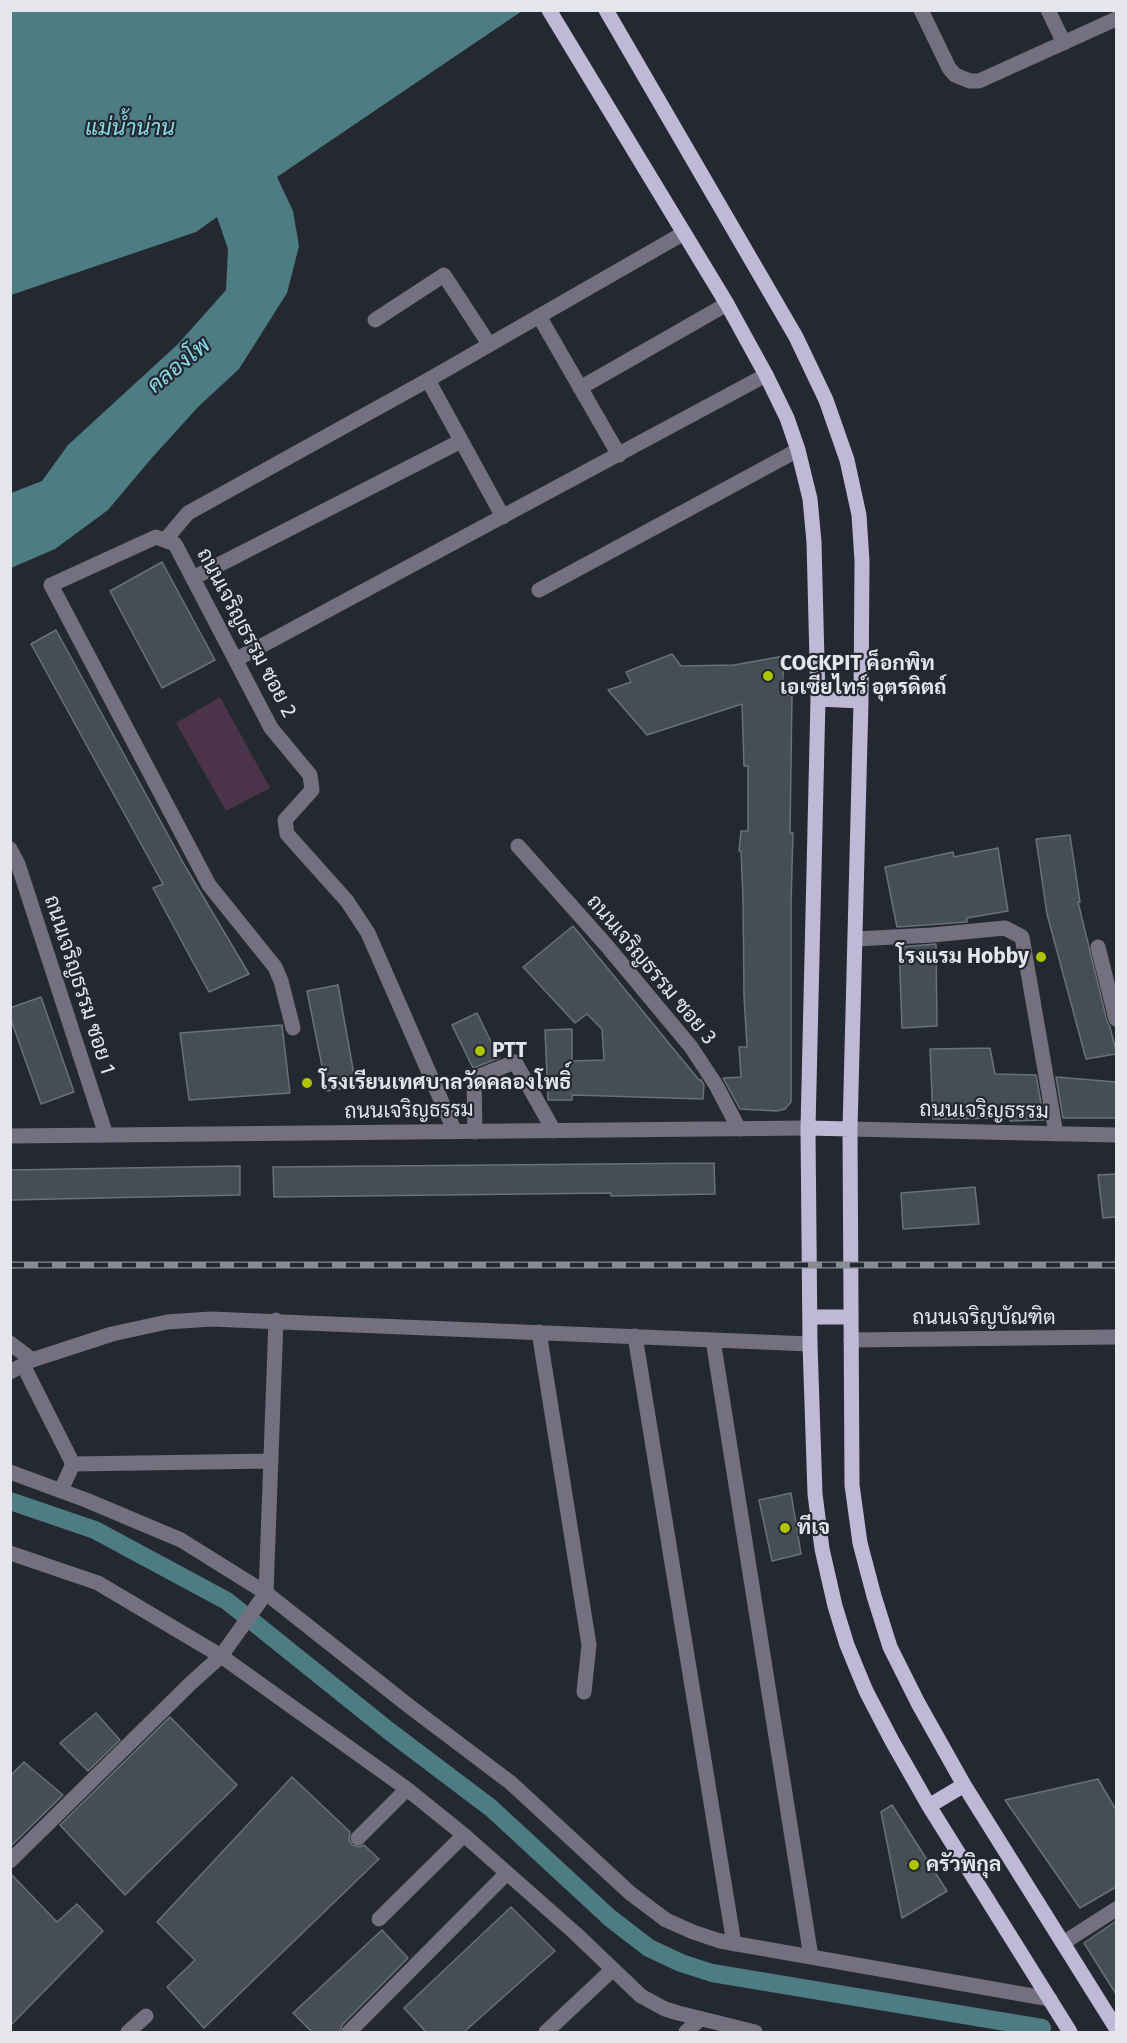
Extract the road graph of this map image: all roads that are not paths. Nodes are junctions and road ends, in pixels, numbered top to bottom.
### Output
1 (549, 10) edge
2 (606, 10) edge
3 (921, 10) edge
4 (1048, 10) edge
5 (1116, 19) edge
6 (1064, 43) junction
7 (684, 233) junction
8 (727, 304) junction
9 (538, 316) junction
10 (375, 320) dead end
11 (489, 344) junction
12 (766, 375) junction
13 (428, 380) junction
14 (580, 388) junction
15 (461, 441) junction
16 (798, 450) junction
17 (619, 456) junction
18 (503, 517) junction
19 (166, 539) junction
20 (193, 578) junction
21 (539, 590) dead end
22 (237, 659) junction
23 (818, 699) junction
24 (861, 701) junction
25 (518, 846) dead end
26 (10, 849) edge
27 (856, 939) junction
28 (1098, 947) dead end
29 (1116, 1019) edge
30 (293, 1028) dead end
31 (808, 1128) junction
32 (739, 1129) junction
33 (850, 1129) junction
34 (554, 1131) junction
35 (455, 1132) junction
36 (475, 1132) junction
37 (1056, 1134) junction
38 (106, 1135) junction
39 (1116, 1135) edge
40 (10, 1136) edge
41 (810, 1317) junction
42 (851, 1317) junction
43 (276, 1320) junction
44 (539, 1332) junction
45 (635, 1336) junction
46 (1116, 1337) edge
47 (713, 1340) junction
48 (851, 1340) junction
49 (10, 1343) edge
50 (810, 1344) junction
51 (22, 1366) edge
52 (271, 1461) junction
53 (73, 1464) junction
54 (10, 1472) edge
55 (61, 1490) junction
56 (10, 1553) edge
57 (266, 1593) junction
58 (220, 1656) junction
59 (584, 1692) dead end
60 (964, 1785) junction
61 (407, 1789) junction
62 (928, 1806) junction
63 (464, 1835) junction
64 (358, 1838) dead end
65 (10, 1861) edge
66 (507, 1873) junction
67 (1116, 1909) edge
68 (379, 1919) dead end
69 (1063, 1943) junction
70 (734, 1944) junction
71 (811, 1957) junction
72 (612, 1970) junction
73 (1050, 1999) junction
74 (1110, 2009) edge
75 (146, 2016) dead end
76 (699, 2020) junction
77 (1116, 2028) edge
78 (128, 2032) edge
79 (349, 2032) edge
80 (546, 2032) edge
81 (686, 2032) edge
82 (755, 2032) edge
83 (1071, 2032) edge

1 - 7 main road
2 - 24 main road
3 - 6 street
4 - 6 street
5 - 6 street
7 - 8 main road
7 - 9 street
8 - 12 main road
8 - 14 street
9 - 11 street
9 - 14 street
10 - 11 street
11 - 13 street
12 - 16 main road
12 - 17 street
13 - 15 street
13 - 19 street
14 - 17 street
15 - 18 street
15 - 20 street
16 - 21 street
16 - 23 main road
17 - 18 street
18 - 22 street
19 - 20 street, ถนนเจริญธรรม ซอย 2
19 - 30 street, ถนนเจริญธรรม ซอย 2
20 - 22 street, ถนนเจริญธรรม ซอย 2
22 - 35 street, ถนนเจริญธรรม ซอย 2
23 - 24 main road
23 - 31 main road
24 - 27 main road
25 - 32 street, ถนนเจริญธรรม ซอย 3
26 - 38 street, ถนนเจริญธรรม ซอย 1
27 - 33 main road
27 - 37 street
28 - 29 street
31 - 32 street, ถนนเจริญธรรม
31 - 33 main road
31 - 41 main road
32 - 34 street, ถนนเจริญธรรม
33 - 37 street, ถนนเจริญธรรม
33 - 42 main road
34 - 36 street, ถนนเจริญธรรม
34 - 36 street
35 - 36 street, ถนนเจริญธรรม
35 - 38 street, ถนนเจริญธรรม
37 - 39 street, ถนนเจริญธรรม
38 - 40 street, ถนนเจริญธรรม
41 - 42 main road
41 - 50 main road
42 - 48 main road
43 - 44 street
43 - 51 street
43 - 52 street
44 - 45 street
44 - 59 street
45 - 47 street
45 - 70 street
46 - 48 street, ถนนเจริญบัณฑิต
47 - 50 street
47 - 71 street
48 - 60 main road
49 - 51 street
50 - 62 main road
51 - 53 street
52 - 53 street
52 - 57 street
53 - 55 street
54 - 55 street
55 - 57 street
56 - 58 street
57 - 58 street
57 - 70 street
58 - 61 street
58 - 65 street
60 - 62 main road
60 - 69 main road
61 - 63 street
61 - 64 street
62 - 73 main road
63 - 66 street
63 - 68 street
66 - 72 street
66 - 79 street
67 - 69 street
69 - 74 main road
70 - 71 street
71 - 73 street
72 - 76 street
72 - 80 street
73 - 83 main road
74 - 77 main road
75 - 78 street
76 - 81 street
76 - 82 street

